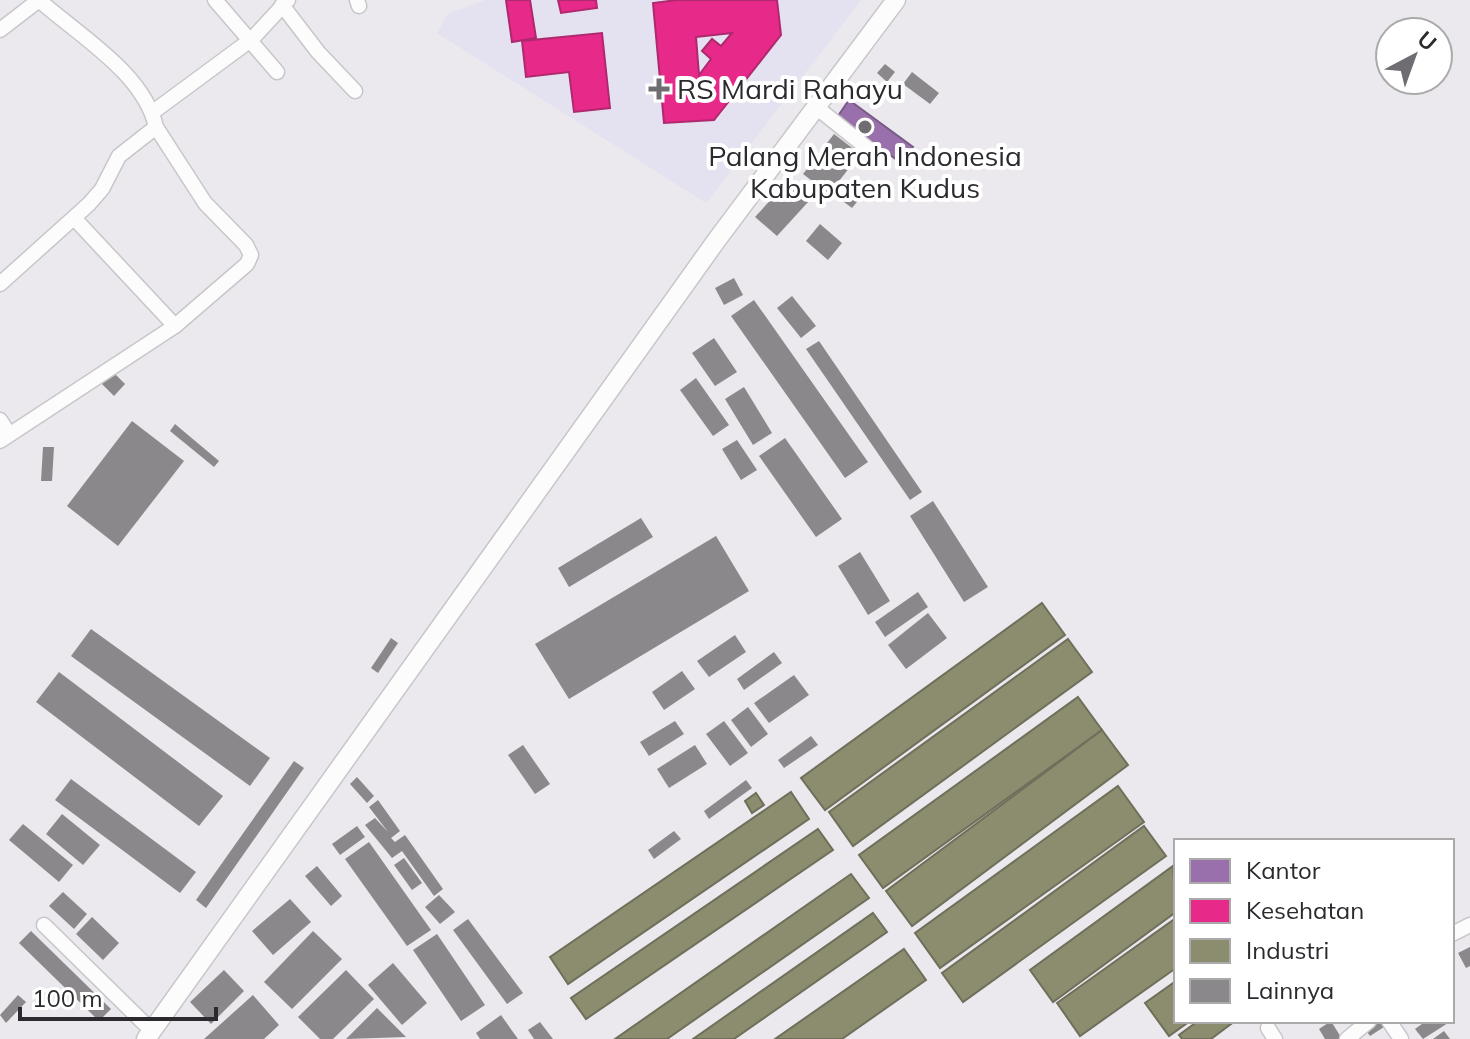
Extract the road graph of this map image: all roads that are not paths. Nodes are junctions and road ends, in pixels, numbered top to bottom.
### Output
1 (39, 0) edge
2 (215, 0) edge
3 (896, 0) edge
4 (285, 2) edge
5 (0, 30) edge
6 (252, 39) junction
7 (277, 72) dead end
8 (355, 91) dead end
9 (816, 107) junction
10 (155, 119) junction
11 (876, 155) dead end
12 (74, 218) junction
13 (0, 284) edge
14 (175, 326) junction
15 (0, 420) edge
16 (5, 438) edge
17 (44, 925) dead end
18 (1367, 1023) edge
19 (149, 1035) edge
20 (1347, 1039) edge

1 - 5 street
1 - 10 street
2 - 6 street
3 - 9 main road
4 - 6 street
4 - 8 street
6 - 7 street
6 - 10 street
9 - 11 street
9 - 19 main road
10 - 12 street
10 - 14 street
12 - 13 street
12 - 14 street
14 - 16 street
15 - 16 street
17 - 19 street
18 - 20 street

